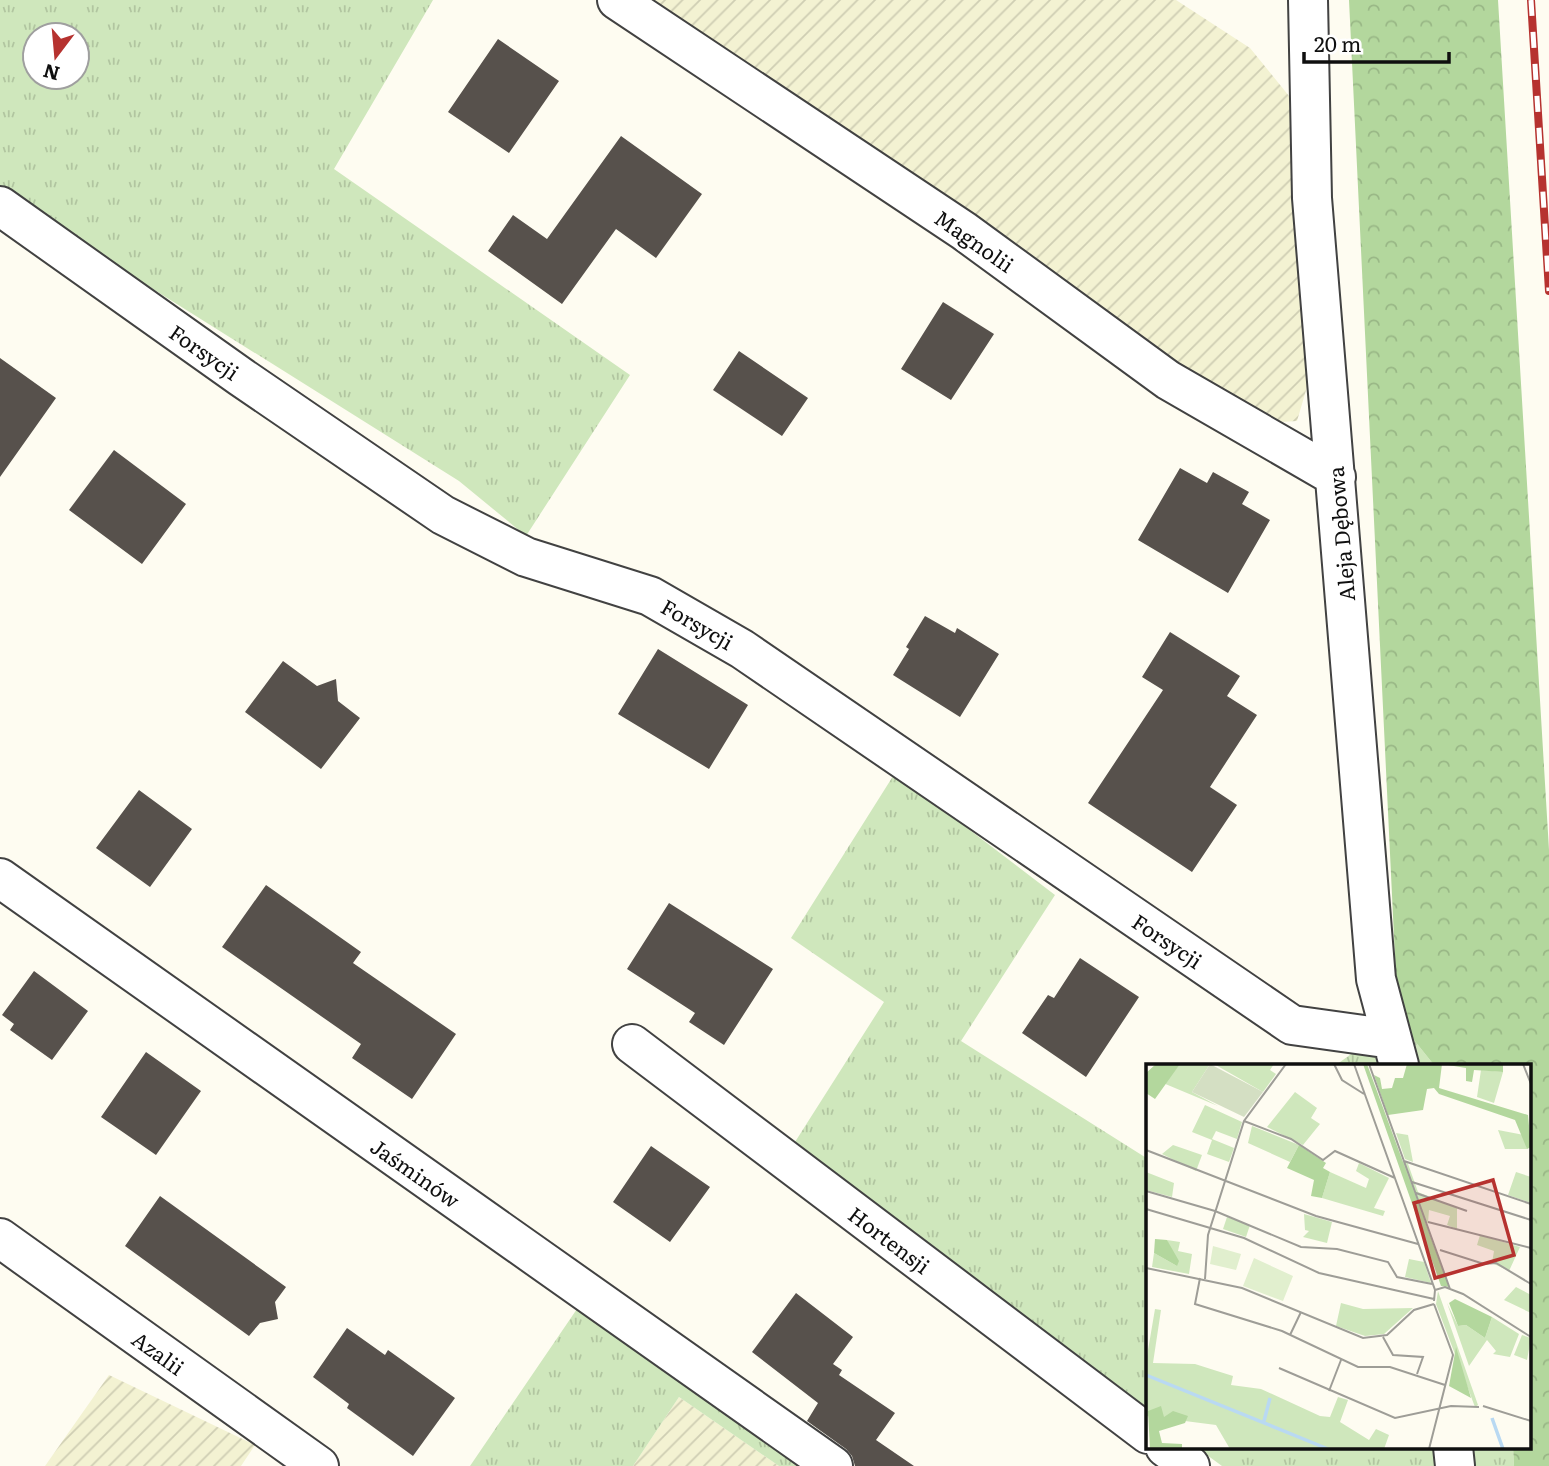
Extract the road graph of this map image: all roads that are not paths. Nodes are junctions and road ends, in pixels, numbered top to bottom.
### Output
1 (617, 0) edge
2 (1308, 0) edge
3 (0, 206) edge
4 (1336, 477) junction
5 (0, 878) edge
6 (632, 1044) dead end
7 (1395, 1052) edge
8 (0, 1238) edge
9 (1146, 1432) edge
10 (1166, 1448) edge
11 (1453, 1448) edge
12 (319, 1466) edge
13 (833, 1466) edge
14 (1190, 1466) edge
15 (1455, 1466) edge

1 - 4 street, Magnolii
2 - 4 street, Aleja Dębowa
3 - 7 street, Forsycji
4 - 7 street, Aleja Dębowa
5 - 13 street, Jaśminów
6 - 9 street, Hortensji
8 - 12 street, Azalii
10 - 14 street
11 - 15 street

